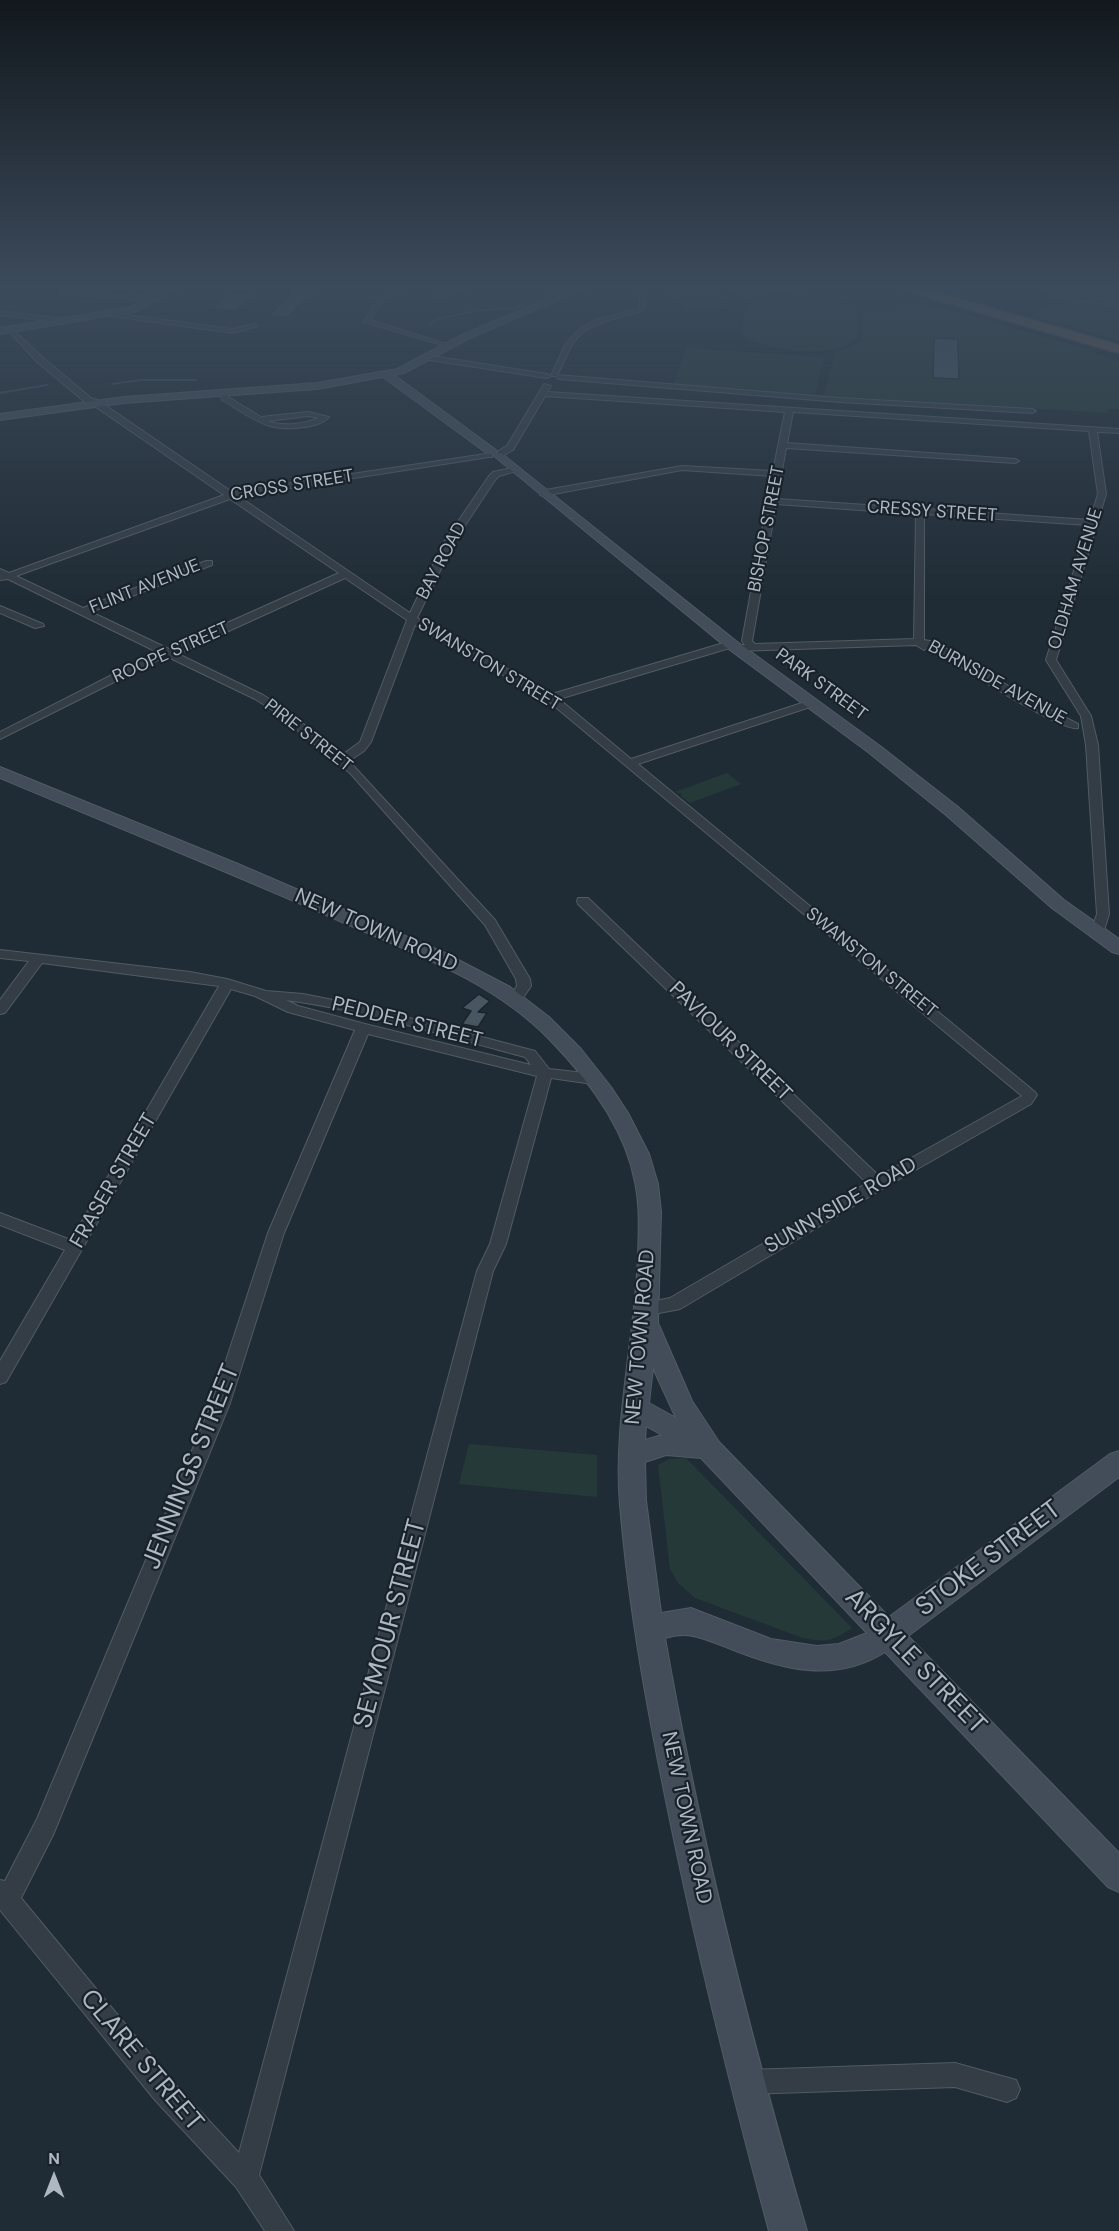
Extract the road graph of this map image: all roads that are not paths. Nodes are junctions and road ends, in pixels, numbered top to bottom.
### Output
1 (78, 392) edge
2 (245, 392) edge
3 (410, 392) edge
4 (746, 392) edge
5 (223, 394) junction
6 (543, 394) joint
7 (96, 403) junction
8 (789, 411) junction
9 (1032, 411) dead end
10 (0, 417) edge
11 (263, 419) junction
12 (1093, 429) junction
13 (1119, 431) edge
14 (783, 445) junction
15 (495, 454) junction
16 (1015, 461) dead end
17 (513, 469) junction
18 (778, 474) junction
19 (543, 493) junction
20 (229, 494) junction
21 (772, 501) junction
22 (920, 512) junction
23 (1092, 523) junction
24 (209, 562) dead end
25 (345, 574) junction
26 (3, 576) edge
27 (0, 609) edge
28 (82, 612) junction
29 (412, 619) junction
30 (39, 626) dead end
31 (919, 642) junction
32 (740, 646) junction
33 (167, 652) junction
34 (551, 698) junction
35 (812, 703) junction
36 (1088, 728) junction
37 (0, 736) edge
38 (342, 760) junction
39 (629, 763) junction
40 (0, 772) edge
41 (583, 901) dead end
42 (1097, 934) junction
43 (1119, 948) edge
44 (0, 954) edge
45 (38, 959) junction
46 (227, 983) junction
47 (260, 993) junction
48 (515, 999) junction
49 (0, 1010) edge
50 (363, 1028) junction
51 (545, 1073) junction
52 (593, 1079) junction
53 (1030, 1095) joint
54 (878, 1184) junction
55 (0, 1219) edge
56 (75, 1248) junction
57 (647, 1317) junction
58 (0, 1377) edge
59 (635, 1408) junction
60 (710, 1450) junction
61 (631, 1456) junction
62 (1119, 1462) edge
63 (648, 1630) junction
64 (880, 1640) junction
65 (1119, 1876) edge
66 (4, 1896) edge
67 (747, 2082) junction
68 (1007, 2089) dead end
69 (245, 2178) junction
70 (271, 2226) edge
71 (788, 2231) edge

1 - 7 street, SWANSTON STREET
2 - 5 street
3 - 15 street, PARK STREET
4 - 9 street
5 - 7 street
5 - 11 street
6 - 8 street
6 - 15 street
7 - 10 street
7 - 20 street, SWANSTON STREET
8 - 12 street
8 - 14 street, BISHOP STREET
11 - 11 street
12 - 13 street
12 - 23 street, OLDHAM AVENUE
14 - 16 street
14 - 18 street, BISHOP STREET
15 - 17 street, PARK STREET
15 - 20 street, CROSS STREET
17 - 19 street, PARK STREET
17 - 29 street, BAY ROAD
18 - 19 street
18 - 21 street, BISHOP STREET
19 - 32 street, PARK STREET
20 - 25 street, SWANSTON STREET
20 - 26 street, CROSS STREET
21 - 22 street, CRESSY STREET
21 - 32 street, BISHOP STREET
22 - 23 street, CRESSY STREET
22 - 31 street, BURNSIDE AVENUE
23 - 36 street, OLDHAM AVENUE
24 - 28 street, FLINT AVENUE
25 - 29 street, SWANSTON STREET
25 - 33 street, ROOPE STREET
26 - 28 street, PIRIE STREET
27 - 30 street
28 - 33 street, PIRIE STREET
29 - 34 street, SWANSTON STREET
29 - 38 street, BAY ROAD
31 - 32 street
31 - 36 street, BURNSIDE AVENUE
32 - 34 street
32 - 35 street, PARK STREET
33 - 37 street, ROOPE STREET
33 - 38 street, PIRIE STREET
34 - 39 street, SWANSTON STREET
35 - 39 street
35 - 42 street, PARK STREET
36 - 42 street, OLDHAM AVENUE
38 - 48 street, PIRIE STREET
39 - 53 street, SWANSTON STREET
40 - 48 street, NEW TOWN ROAD
41 - 54 street, PAVIOUR STREET
42 - 43 street, PARK STREET
44 - 45 street, PEDDER STREET
45 - 46 street, PEDDER STREET
45 - 49 street
46 - 47 street, PEDDER STREET
46 - 56 street, FRASER STREET
47 - 50 street, PEDDER STREET
47 - 51 street, PEDDER STREET
48 - 52 street, NEW TOWN ROAD
50 - 51 street, PEDDER STREET
50 - 66 street, JENNINGS STREET
51 - 52 street, PEDDER STREET
51 - 69 street, SEYMOUR STREET
52 - 57 street, NEW TOWN ROAD
53 - 54 street, SUNNYSIDE ROAD
54 - 57 street, SUNNYSIDE ROAD
55 - 56 street
56 - 58 street, FRASER STREET
57 - 59 street, NEW TOWN ROAD
57 - 60 street, ARGYLE STREET
59 - 60 street, ARGYLE STREET
59 - 61 street, NEW TOWN ROAD
60 - 61 street
60 - 64 street, ARGYLE STREET
61 - 63 street, NEW TOWN ROAD
62 - 64 street, STOKE STREET
63 - 64 street, STOKE STREET
63 - 67 street, NEW TOWN ROAD
64 - 65 street, ARGYLE STREET
66 - 69 street, CLARE STREET
67 - 68 street
67 - 71 street, NEW TOWN ROAD
69 - 70 street, CLARE STREET

